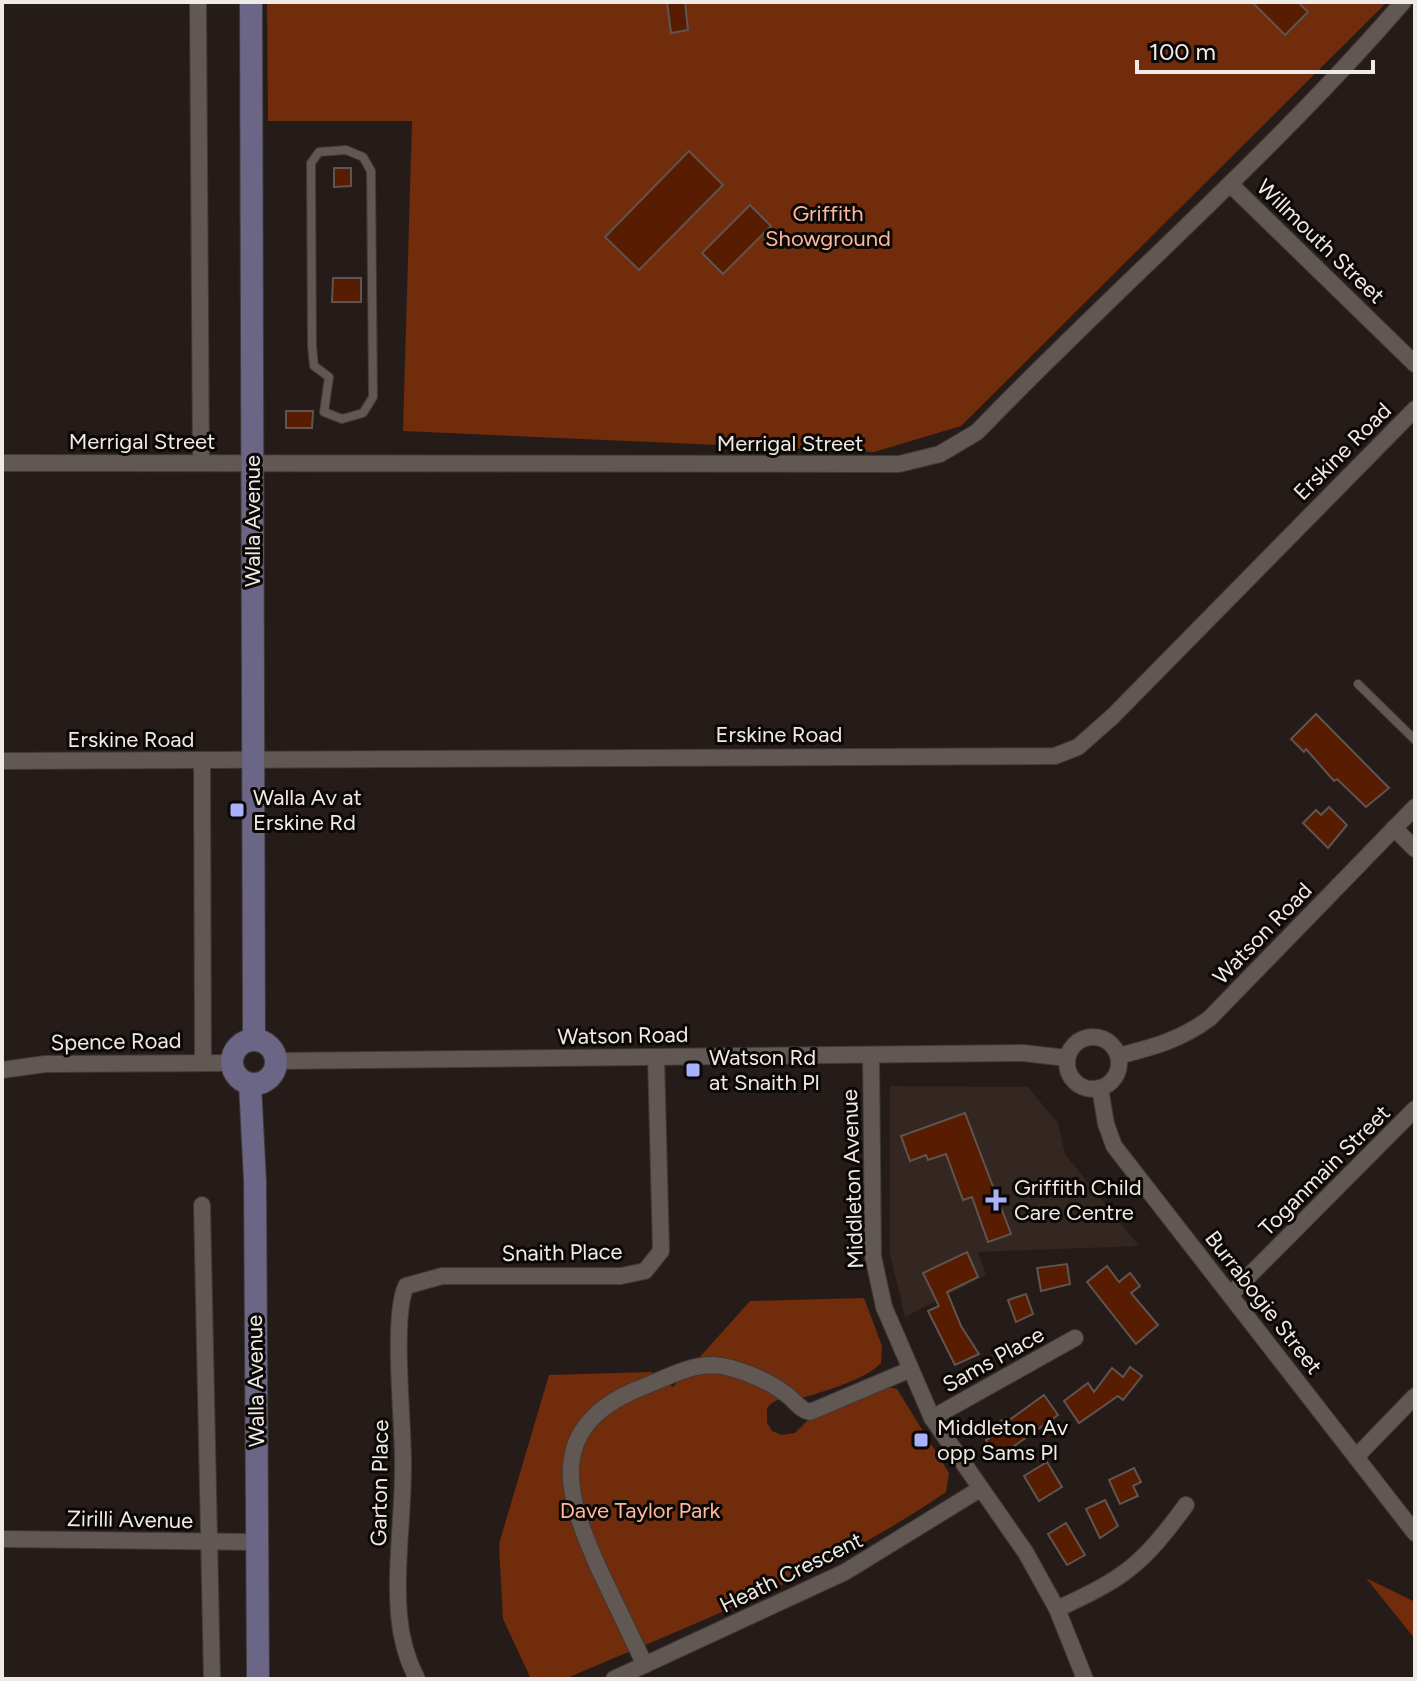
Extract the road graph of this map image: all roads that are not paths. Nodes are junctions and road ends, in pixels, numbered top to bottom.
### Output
1 (198, 2) edge
2 (251, 2) edge
3 (1402, 5) edge
4 (1230, 184) junction
5 (312, 346) joint
6 (1415, 364) edge
7 (1415, 409) edge
8 (2, 463) edge
9 (201, 463) junction
10 (252, 463) junction
11 (1358, 684) dead end
12 (1415, 740) edge
13 (2, 761) edge
14 (202, 761) junction
15 (253, 761) junction
16 (1415, 807) edge
17 (1394, 828) junction
18 (1415, 849) edge
19 (254, 1040) junction
20 (871, 1055) junction
21 (1118, 1056) junction
22 (656, 1057) junction
23 (1067, 1058) junction
24 (276, 1061) junction
25 (203, 1062) junction
26 (232, 1063) junction
27 (2, 1070) edge
28 (250, 1084) junction
29 (1100, 1088) junction
30 (1415, 1109) edge
31 (202, 1205) dead end
32 (406, 1286) joint
33 (1230, 1295) junction
34 (1075, 1338) dead end
35 (909, 1370) junction
36 (1415, 1396) edge
37 (932, 1418) junction
38 (1356, 1457) junction
39 (980, 1489) junction
40 (1186, 1505) dead end
41 (1415, 1533) edge
42 (2, 1539) edge
43 (209, 1542) junction
44 (257, 1542) junction
45 (1057, 1609) junction
46 (645, 1665) junction
47 (212, 1679) edge
48 (258, 1679) edge
49 (417, 1679) edge
50 (614, 1679) edge
51 (1085, 1679) edge

1 - 9 street
2 - 10 street, Walla Avenue
3 - 4 street, Merrigal Street
4 - 6 street, Willmouth Street
4 - 10 street, Merrigal Street
5 - 5 lane
7 - 15 street, Erskine Road
8 - 9 street, Merrigal Street
9 - 10 street, Merrigal Street
10 - 15 street, Walla Avenue
11 - 12 lane
13 - 14 street, Erskine Road
14 - 15 street, Erskine Road
14 - 25 street
15 - 19 street, Walla Avenue
16 - 17 street, Watson Road
17 - 18 street
17 - 21 street, Watson Road
19 - 24 street
19 - 26 street
20 - 22 street, Watson Road
20 - 23 street, Watson Road
20 - 35 street, Middleton Avenue
21 - 23 street
21 - 29 street
22 - 24 street, Watson Road
22 - 32 street, Snaith Place
23 - 29 street
24 - 28 street
25 - 26 street, Spence Road
25 - 27 street, Spence Road
26 - 28 street
28 - 44 street, Walla Avenue
29 - 33 street, Burrabogie Street
30 - 33 street, Toganmain Street
31 - 43 street
32 - 49 street, Garton Place
33 - 38 street, Burrabogie Street
34 - 37 street, Sams Place
35 - 37 street, Middleton Avenue
35 - 46 street
36 - 38 street
37 - 39 street, Middleton Avenue
38 - 41 street, Burrabogie Street
39 - 45 street, Middleton Avenue
39 - 46 street, Heath Crescent
40 - 45 street
42 - 43 street, Zirilli Avenue
43 - 44 street, Zirilli Avenue
43 - 47 street
44 - 48 street, Walla Avenue
45 - 51 street, Middleton Avenue
46 - 50 street, Heath Crescent

